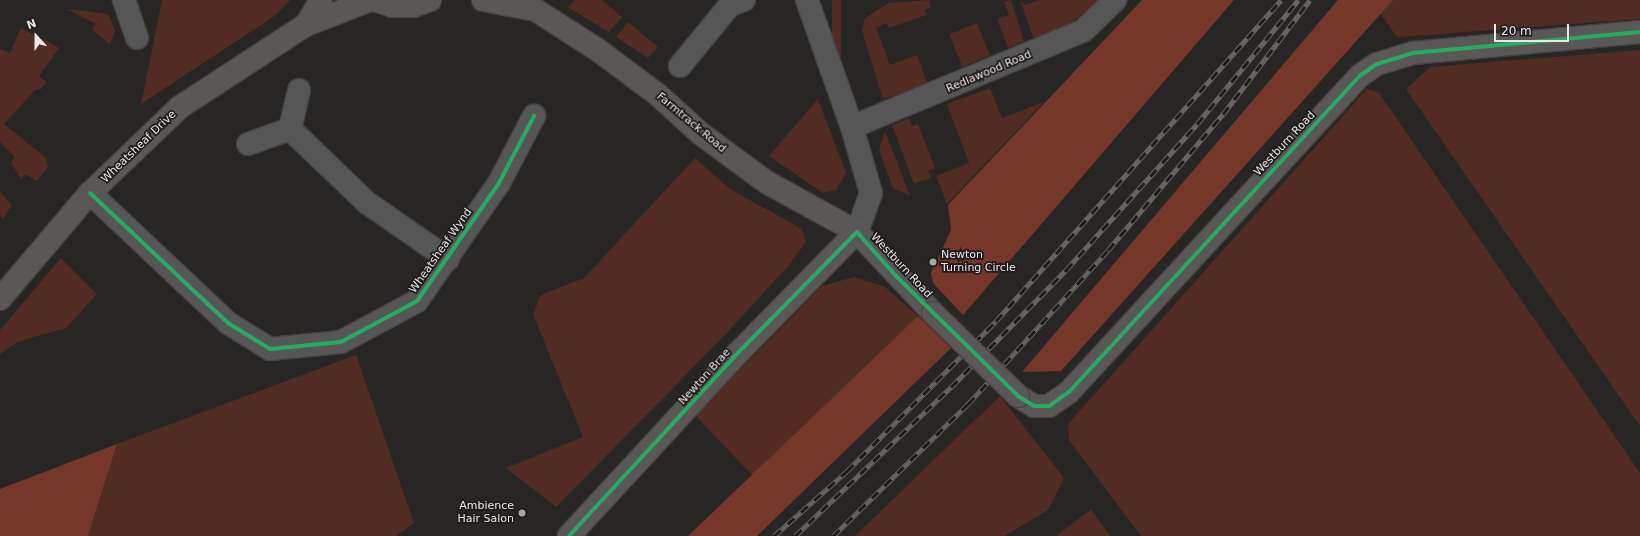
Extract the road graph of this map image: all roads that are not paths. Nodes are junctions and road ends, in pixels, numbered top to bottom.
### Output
1 (124, 0) edge
2 (321, 0) edge
3 (370, 0) edge
4 (375, 0) edge
5 (430, 0) edge
6 (483, 0) edge
7 (807, 0) edge
8 (1115, 0) edge
9 (733, 2) edge
10 (525, 4) edge
11 (306, 26) junction
12 (1640, 32) edge
13 (137, 38) dead end
14 (680, 66) dead end
15 (299, 90) dead end
16 (534, 116) dead end
17 (852, 127) junction
18 (290, 129) junction
19 (248, 144) dead end
20 (90, 193) junction
21 (857, 232) junction
22 (448, 259) junction
23 (0, 299) edge
24 (569, 536) edge

1 - 13 street
2 - 11 street, Wheatsheaf Drive
3 - 11 street, Wheatsheaf Drive
4 - 5 street
6 - 10 street, Farmtrack Road
7 - 17 street
8 - 17 street, Redlawood Road
9 - 14 street
10 - 21 street, Farmtrack Road
11 - 20 street, Wheatsheaf Drive
12 - 21 street, Westburn Road, bridge
15 - 18 street
16 - 22 street, Wheatsheaf Wynd
17 - 21 street
18 - 19 street
18 - 22 street
20 - 22 street, Wheatsheaf Wynd
20 - 23 street, Wheatsheaf Drive
21 - 24 street, Newton Brae

